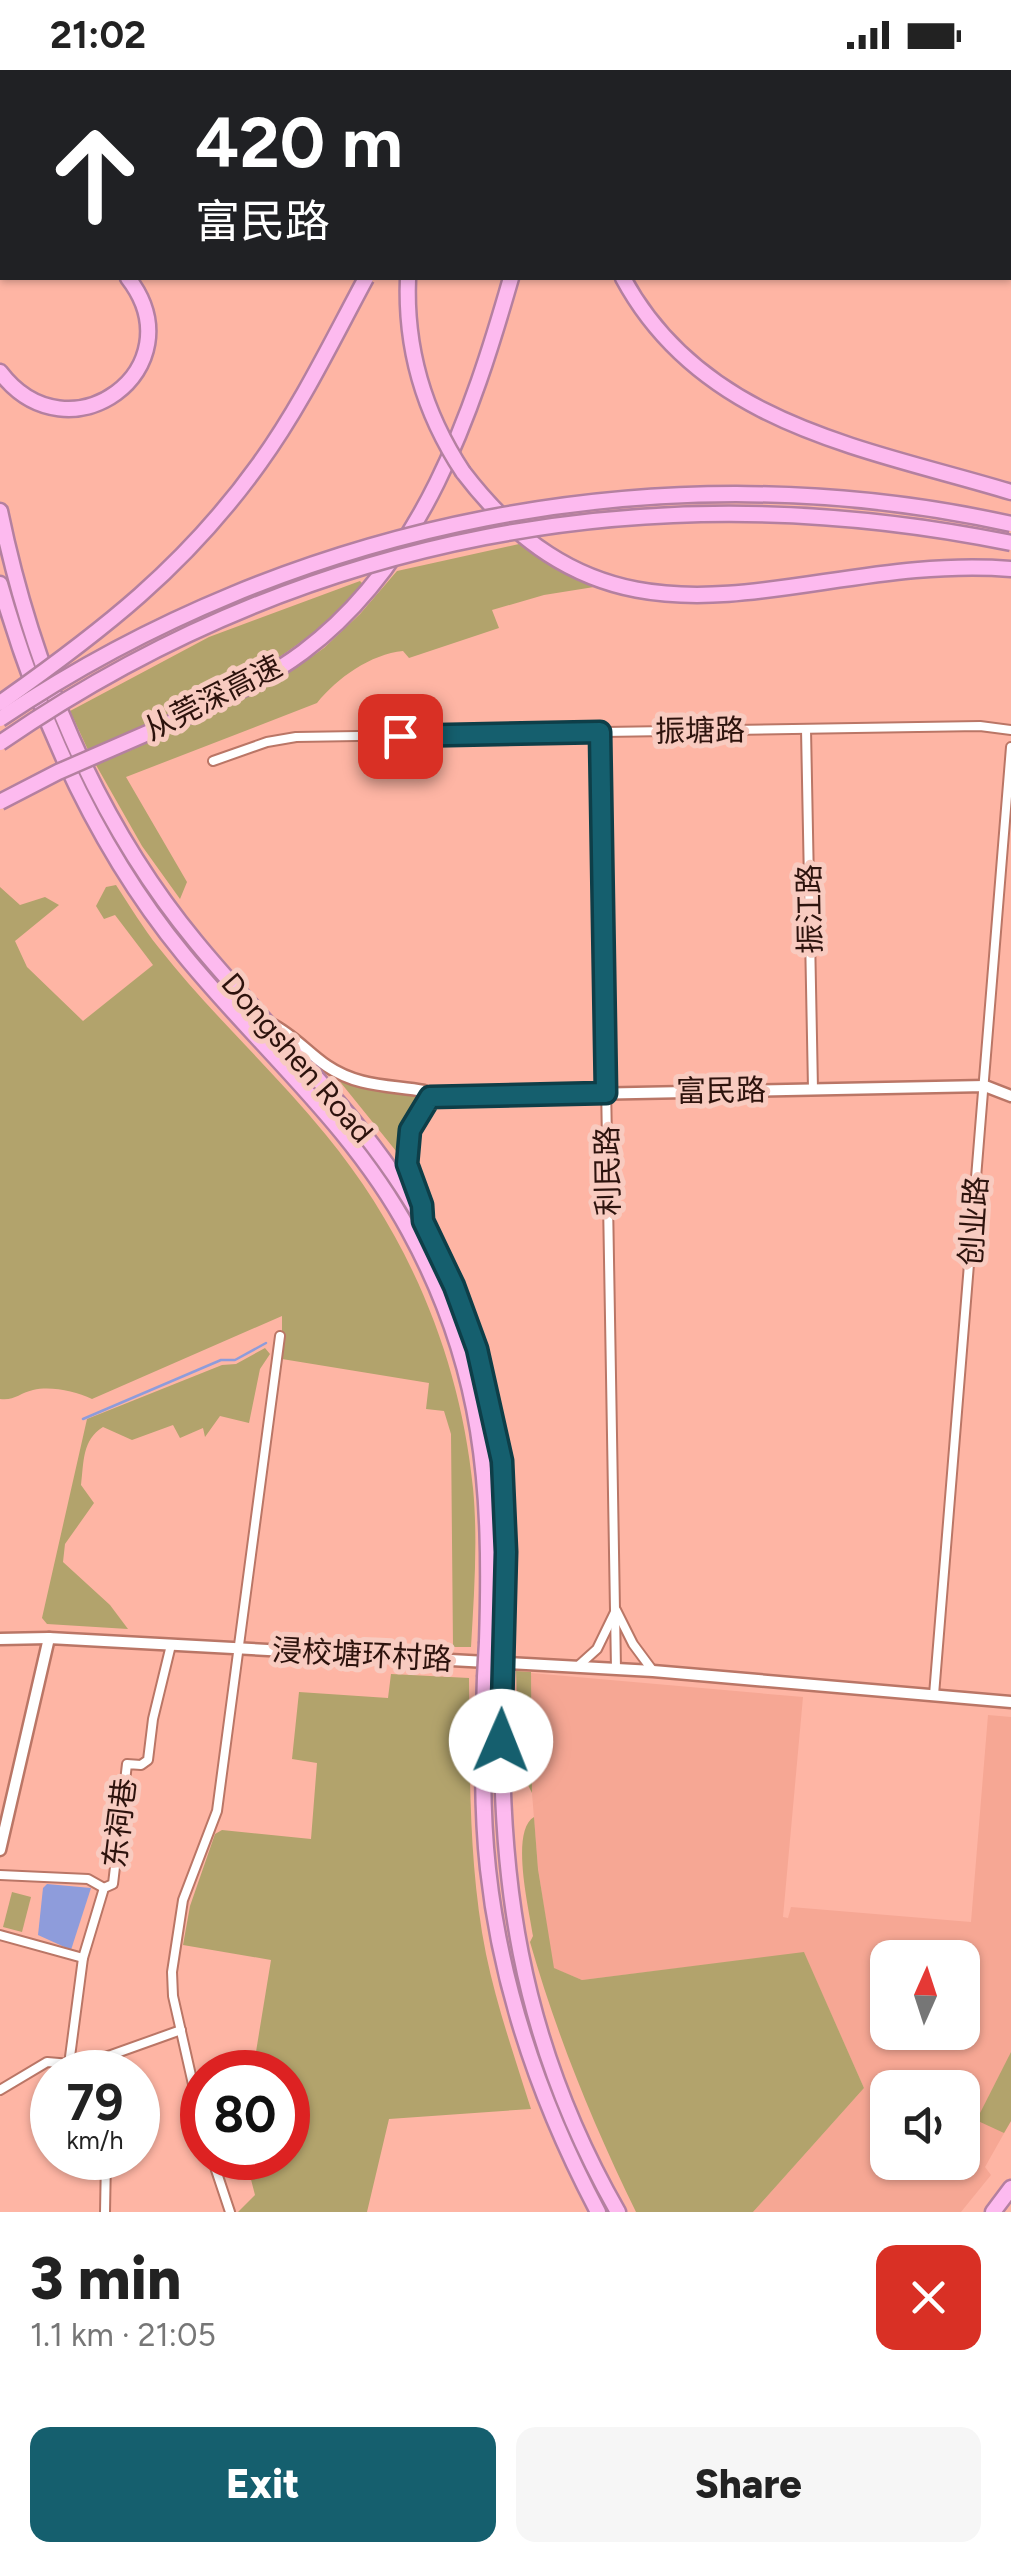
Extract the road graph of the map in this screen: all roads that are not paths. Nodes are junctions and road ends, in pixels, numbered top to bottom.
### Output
1 (129, 280) edge
2 (365, 280) edge
3 (408, 280) edge
4 (509, 280) edge
5 (624, 280) edge
6 (0, 372) edge
7 (1011, 492) edge
8 (0, 512) edge
9 (1011, 524) edge
10 (1011, 543) edge
11 (1011, 570) edge
12 (0, 584) edge
13 (0, 607) edge
14 (15, 634) junction
15 (0, 703) edge
16 (0, 719) edge
17 (806, 729) junction
18 (1011, 730) edge
19 (600, 732) junction
20 (0, 742) edge
21 (1011, 747) edge
22 (213, 761) dead end
23 (0, 802) edge
24 (264, 1020) junction
25 (984, 1086) junction
26 (813, 1089) junction
27 (606, 1093) junction
28 (1011, 1096) edge
29 (430, 1097) junction
30 (423, 1221) junction
31 (280, 1336) dead end
32 (616, 1610) junction
33 (49, 1638) junction
34 (0, 1639) edge
35 (171, 1645) junction
36 (240, 1648) junction
37 (577, 1667) junction
38 (616, 1669) junction
39 (653, 1671) junction
40 (934, 1695) junction
41 (1011, 1702) edge
42 (0, 1850) edge
43 (0, 1875) edge
44 (104, 1888) junction
45 (0, 1935) edge
46 (82, 1958) junction
47 (181, 2030) junction
48 (70, 2050) edge
49 (126, 2050) edge
50 (185, 2050) edge
51 (30, 2072) edge
52 (0, 2090) edge
53 (105, 2180) edge
54 (219, 2180) edge
55 (1011, 2188) edge
56 (104, 2212) edge
57 (230, 2212) edge
58 (598, 2212) edge
59 (618, 2212) edge
60 (993, 2212) edge

1 - 6 highway
2 - 15 highway, bridge
3 - 11 highway, bridge
4 - 23 highway, 从莞深高速, bridge
5 - 7 highway
8 - 24 highway, Dongshen Road
9 - 16 highway, bridge
10 - 20 highway, bridge
12 - 14 highway, Dongshen Road
13 - 14 highway
14 - 58 highway, Dongshen Road, bridge
17 - 18 street, 振塘路
17 - 19 street, 振塘路
17 - 26 street, 振江路
19 - 22 street, 振塘路
19 - 27 street, 利民路
21 - 25 street, 创业路
24 - 29 street, 富民路
24 - 30 highway, Dongshen Road
25 - 26 street, 富民路
25 - 28 street, 富民路
25 - 40 street, 创业路
26 - 27 street, 富民路
27 - 29 street, 富民路
27 - 32 street, 利民路
29 - 30 street
30 - 59 highway, Dongshen Road, bridge
31 - 36 street
32 - 37 street, 利民路
32 - 38 street, 利民路
32 - 39 street, 利民路
33 - 34 street, 浸校塘环村路
33 - 35 street, 浸校塘环村路
33 - 42 street
35 - 36 street, 浸校塘环村路
35 - 44 street, 东祠巷
36 - 37 street, 浸校塘环村路
36 - 47 street
37 - 38 street, 浸校塘环村路
38 - 39 street, 浸校塘环村路
39 - 40 street, 浸校塘环村路
40 - 41 street, 浸校塘环村路
43 - 44 street
44 - 46 street, 东祠巷
45 - 46 street
46 - 48 street, 东祠巷
47 - 49 street
47 - 50 street
51 - 52 street
53 - 56 street
54 - 57 street
55 - 60 highway

